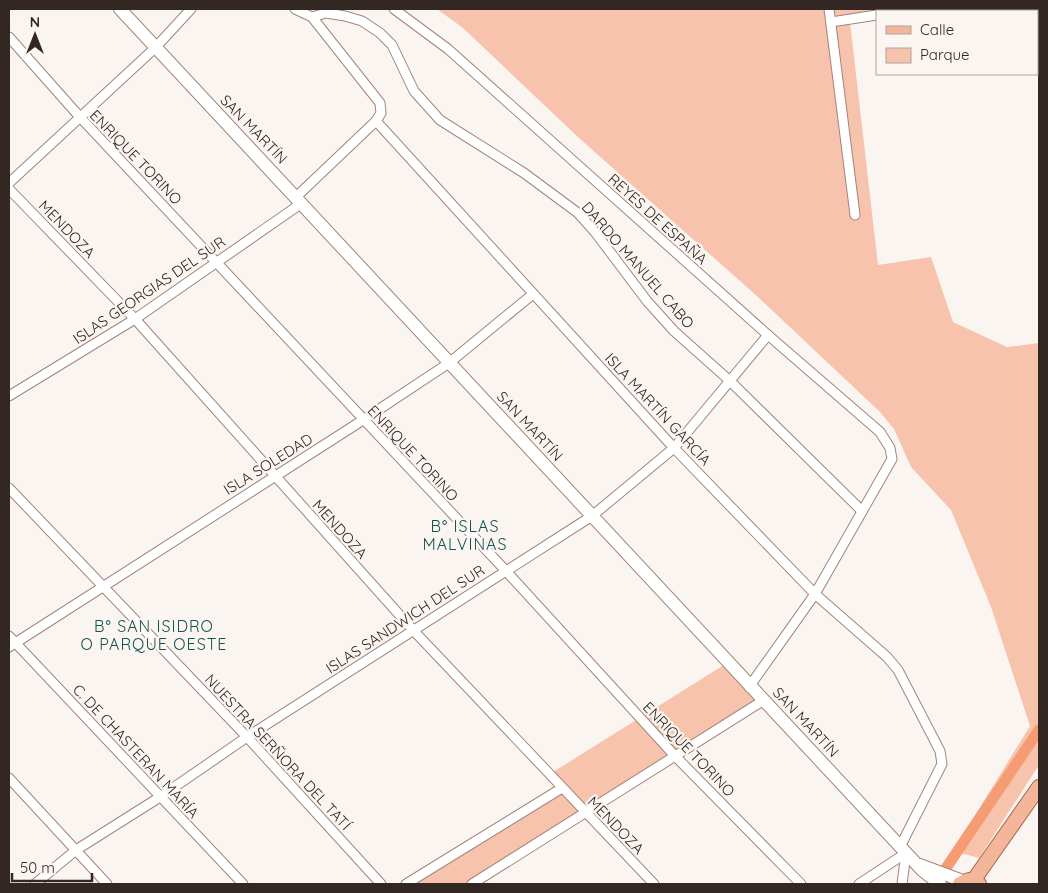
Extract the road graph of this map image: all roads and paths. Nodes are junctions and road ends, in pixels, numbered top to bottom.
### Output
1 (120, 9) edge
2 (190, 9) edge
3 (295, 9) edge
4 (394, 9) edge
5 (830, 9) edge
6 (876, 15) edge
7 (312, 17) junction
8 (831, 22) junction
9 (9, 37) edge
10 (154, 48) junction
11 (78, 116) junction
12 (376, 121) junction
13 (9, 183) edge
14 (9, 189) edge
15 (299, 200) junction
16 (855, 215) dead end
17 (216, 261) junction
18 (533, 294) junction
19 (135, 319) junction
20 (768, 335) junction
21 (449, 363) junction
22 (730, 381) junction
23 (9, 396) edge
24 (364, 420) junction
25 (674, 448) junction
26 (273, 476) junction
27 (9, 488) edge
28 (862, 511) junction
29 (592, 516) junction
30 (506, 571) junction
31 (102, 587) junction
32 (815, 594) junction
33 (413, 630) junction
34 (11, 642) edge
35 (749, 687) junction
36 (764, 700) junction
37 (247, 737) junction
38 (675, 756) junction
39 (9, 778) edge
40 (1039, 787) edge
41 (562, 788) junction
42 (160, 797) junction
43 (1039, 800) edge
44 (585, 812) junction
45 (76, 850) junction
46 (903, 850) junction
47 (964, 882) edge
48 (36, 884) edge
49 (107, 884) edge
50 (243, 884) edge
51 (381, 884) edge
52 (406, 884) edge
53 (472, 884) edge
54 (654, 884) edge
55 (801, 884) edge
56 (859, 884) edge
57 (902, 884) edge

1 - 10 main road, SAN MARTÍN
2 - 10 street
3 - 7 street
4 - 20 street, REYES DE ESPAÑA
5 - 8 street
6 - 8 street
7 - 12 street
7 - 22 street, DARDO MANUEL CABO
8 - 16 street
9 - 11 street, ENRIQUE TORINO
10 - 11 street
10 - 15 main road, SAN MARTÍN
11 - 13 street
11 - 17 street, ENRIQUE TORINO
12 - 15 street, ISLAS GEORGIAS DEL SUR
12 - 18 street, ISLA MARTÍN GARCÍA
14 - 19 street, MENDOZA
15 - 17 street, ISLAS GEORGIAS DEL SUR
15 - 21 main road, SAN MARTÍN
17 - 19 street, ISLAS GEORGIAS DEL SUR
17 - 24 street, ENRIQUE TORINO
18 - 21 street, ISLA SOLEDAD
18 - 25 street, ISLA MARTÍN GARCÍA
19 - 23 street, ISLAS GEORGIAS DEL SUR
19 - 26 street, MENDOZA
20 - 22 street, ISLAS SANDWICH DEL SUR
20 - 28 street, REYES DE ESPAÑA
21 - 24 street, ISLA SOLEDAD
21 - 29 main road, SAN MARTÍN
22 - 25 street, ISLAS SANDWICH DEL SUR
22 - 28 street, DARDO MANUEL CABO
24 - 26 street, ISLA SOLEDAD
24 - 30 street, ENRIQUE TORINO
25 - 29 street, ISLAS SANDWICH DEL SUR
25 - 32 street, ISLA MARTÍN GARCÍA
26 - 31 street, ISLA SOLEDAD
26 - 33 street, MENDOZA
27 - 31 street, NUESTRA SERÑORA DEL TATÍ
28 - 32 street
29 - 30 street, ISLAS SANDWICH DEL SUR
29 - 35 main road, SAN MARTÍN
30 - 33 street, ISLAS SANDWICH DEL SUR
30 - 38 street, ENRIQUE TORINO
31 - 34 street, ISLA SOLEDAD
31 - 37 street, NUESTRA SERÑORA DEL TATÍ
32 - 35 street
32 - 46 street, ISLA MARTÍN GARCÍA
33 - 37 street, ISLAS SANDWICH DEL SUR
33 - 41 street, MENDOZA
34 - 42 street, C. DE CHASTERAN MARÍA
35 - 36 main road, SAN MARTÍN
36 - 38 street
36 - 46 main road, SAN MARTÍN
37 - 42 street, ISLAS SANDWICH DEL SUR
37 - 51 street, NUESTRA SERÑORA DEL TATÍ
38 - 44 street
38 - 55 street, ENRIQUE TORINO
39 - 45 street
40 - 47 main road
41 - 44 street, MENDOZA
41 - 52 street
42 - 45 street, ISLAS SANDWICH DEL SUR
42 - 50 street, C. DE CHASTERAN MARÍA
43 - 47 main road
44 - 53 street
44 - 54 street, MENDOZA
45 - 48 street, ISLAS SANDWICH DEL SUR
45 - 49 street
46 - 47 main road, SAN MARTÍN
46 - 56 street
46 - 57 street

